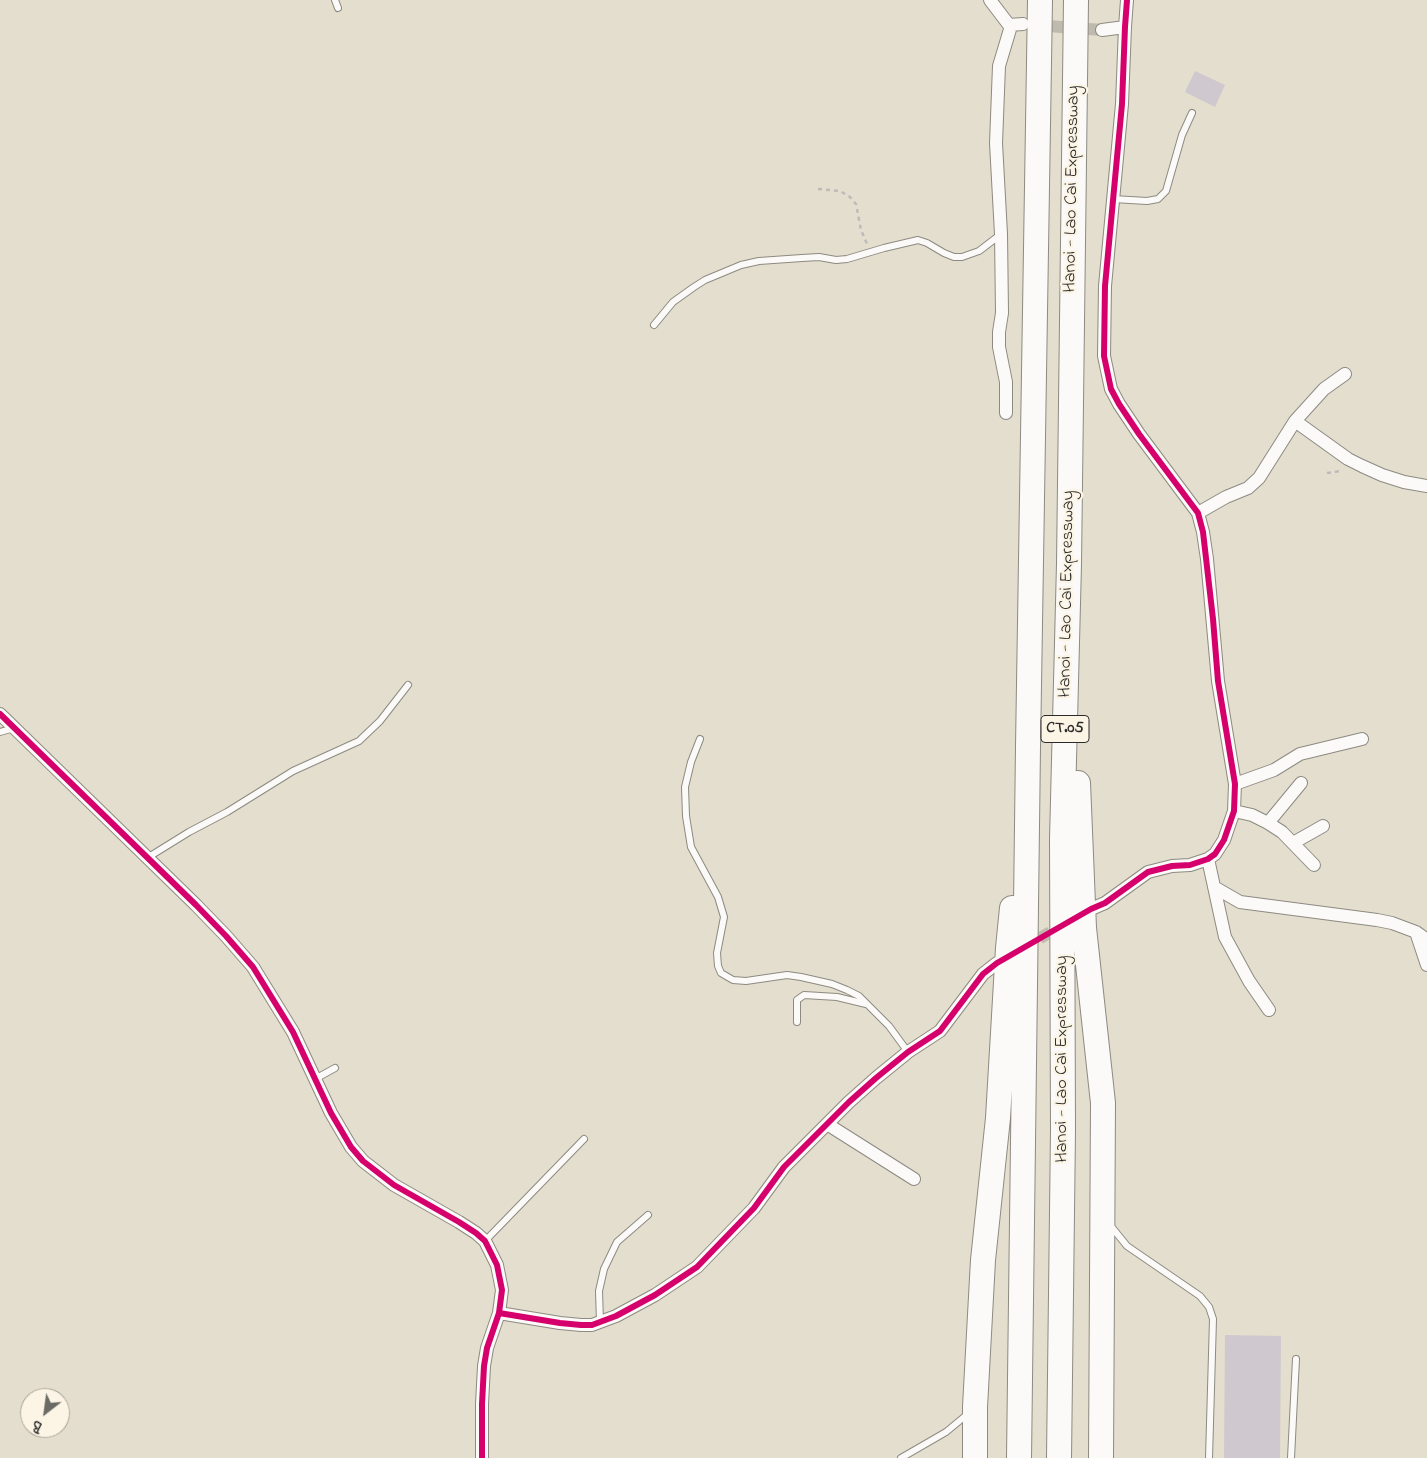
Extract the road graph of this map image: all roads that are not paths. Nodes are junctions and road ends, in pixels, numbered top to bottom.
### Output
1 (335, 0) edge
2 (990, 0) edge
3 (1040, 0) edge
4 (1076, 0) edge
5 (1127, 0) edge
6 (338, 8) dead end
7 (1125, 27) junction
8 (1102, 30) tunnel mouth
9 (1192, 113) dead end
10 (1113, 199) junction
11 (1001, 234) junction
12 (654, 325) dead end
13 (1345, 374) dead end
14 (1006, 413) dead end
15 (1295, 420) junction
16 (1427, 486) edge
17 (1198, 513) junction
18 (1069, 564) junction
19 (408, 685) dead end
20 (0, 714) edge
21 (16, 728) junction
22 (0, 732) edge
23 (700, 739) dead end
24 (1362, 739) dead end
25 (1028, 746) junction
26 (1301, 783) dead end
27 (1235, 784) junction
28 (1234, 811) junction
29 (1268, 823) junction
30 (1324, 826) dead end
31 (1293, 844) junction
32 (147, 858) junction
33 (1208, 859) junction
34 (1314, 865) dead end
35 (1214, 887) junction
36 (1091, 909) dead end
37 (1416, 932) junction
38 (1427, 940) edge
39 (997, 963) dead end
40 (1427, 965) edge
41 (868, 1005) junction
42 (1269, 1010) dead end
43 (797, 1022) dead end
44 (908, 1052) junction
45 (335, 1068) dead end
46 (315, 1079) junction
47 (827, 1124) junction
48 (584, 1139) dead end
49 (914, 1179) dead end
50 (648, 1214) dead end
51 (1103, 1215) junction
52 (486, 1241) junction
53 (499, 1313) junction
54 (600, 1322) junction
55 (1296, 1359) dead end
56 (975, 1407) junction
57 (482, 1458) edge
58 (902, 1458) edge
59 (975, 1458) edge
60 (1019, 1458) edge
61 (1059, 1458) edge
62 (1101, 1458) edge
63 (1209, 1458) edge
64 (1291, 1458) edge

1 - 6 lane
2 - 11 street
3 - 25 highway, Hanoi - Lao Cai Expressway / CT.05
4 - 18 highway, Hanoi - Lao Cai Expressway / CT.05
5 - 7 street
7 - 8 street
7 - 10 street
9 - 10 lane
10 - 17 street
11 - 12 lane
11 - 14 street
13 - 15 street
15 - 16 street
15 - 17 street
17 - 27 street
18 - 51 highway
18 - 61 highway, Hanoi - Lao Cai Expressway / CT.05
19 - 32 lane
20 - 21 street
21 - 22 lane
21 - 32 street
23 - 41 lane
24 - 27 street
25 - 56 highway
25 - 60 highway, Hanoi - Lao Cai Expressway / CT.05
26 - 29 street
27 - 28 street
28 - 29 street
28 - 33 street
29 - 31 street
30 - 31 street
31 - 34 street
32 - 46 street
33 - 35 street
33 - 36 street
35 - 37 street
35 - 42 street
37 - 38 street
37 - 40 street
39 - 44 street
41 - 43 lane
41 - 44 lane
44 - 47 street
45 - 46 lane
46 - 52 street
47 - 49 street
47 - 54 street
48 - 52 lane
50 - 54 lane
51 - 62 highway
51 - 63 lane
52 - 53 street
53 - 54 street
53 - 57 street
55 - 64 lane
56 - 58 lane
56 - 59 highway

